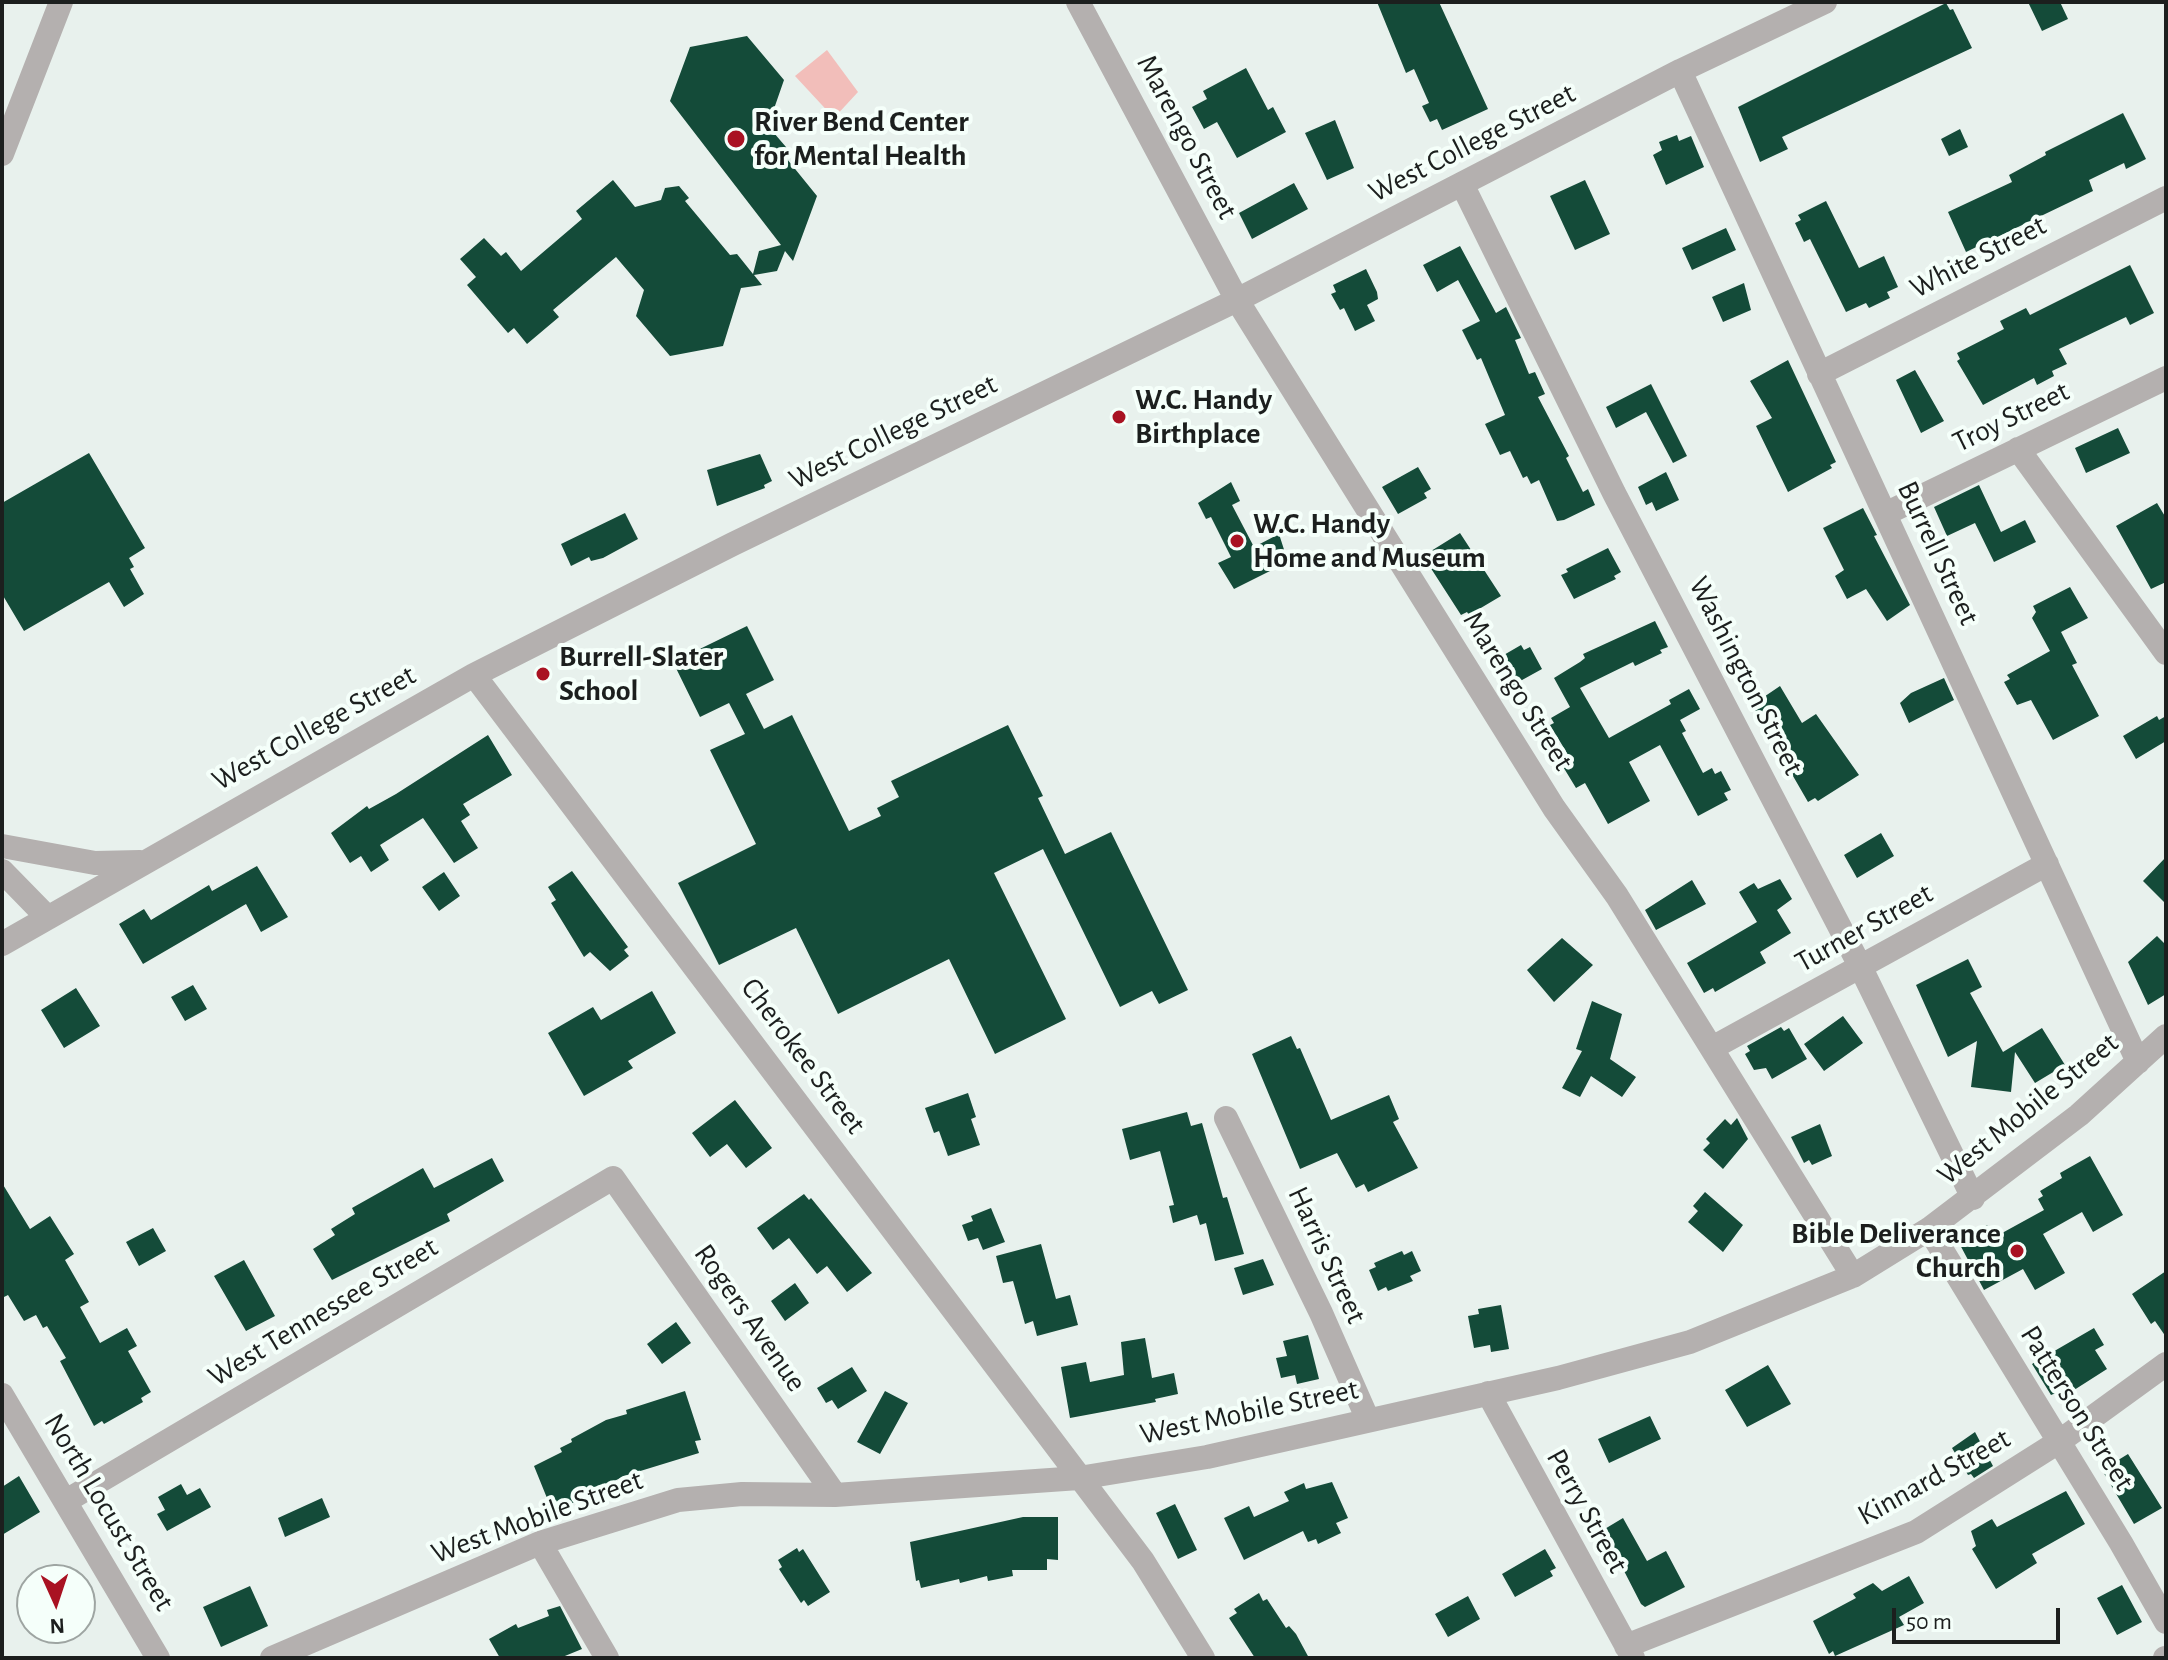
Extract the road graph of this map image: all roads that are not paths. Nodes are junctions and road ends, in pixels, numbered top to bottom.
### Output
1 (61, 2) edge
2 (1078, 2) edge
3 (1825, 2) edge
4 (1680, 71) junction
5 (2, 154) edge
6 (1462, 184) junction
7 (2166, 198) edge
8 (1237, 300) junction
9 (1819, 374) junction
10 (2166, 378) edge
11 (2018, 449) junction
12 (1885, 514) junction
13 (2166, 653) edge
14 (474, 675) junction
15 (2, 846) edge
16 (142, 862) junction
17 (2047, 864) junction
18 (2, 871) edge
19 (48, 918) junction
20 (2, 944) edge
21 (1860, 966) junction
22 (2166, 1036) edge
23 (1712, 1048) junction
24 (2138, 1062) junction
25 (1226, 1118) dead end
26 (613, 1178) joint
27 (1973, 1198) junction
28 (1929, 1229) junction
29 (1853, 1276) junction
30 (2166, 1364) edge
31 (1488, 1393) junction
32 (3, 1399) edge
33 (1368, 1420) junction
34 (2060, 1441) junction
35 (1079, 1478) junction
36 (835, 1495) junction
37 (66, 1501) junction
38 (540, 1543) junction
39 (2166, 1622) edge
40 (1630, 1652) edge
41 (158, 1658) edge
42 (272, 1658) edge
43 (607, 1658) edge
44 (1203, 1658) edge

1 - 5 street
2 - 8 street, Marengo Street
3 - 4 street, West College Street
4 - 6 street, West College Street
4 - 9 street, Burrell Street
6 - 8 street, West College Street
6 - 21 street, Washington Street
7 - 9 street, White Street
8 - 14 street, West College Street
8 - 23 street, Marengo Street
9 - 12 street, Burrell Street
10 - 11 street, Troy Street
11 - 12 street, Troy Street
11 - 13 street
12 - 17 street, Burrell Street
14 - 16 street, West College Street
14 - 35 street, Cherokee Street
15 - 16 street
16 - 19 street, West College Street
17 - 21 street, Turner Street
17 - 24 street, Burrell Street
18 - 19 street
19 - 20 street, West College Street
21 - 23 street, Turner Street
21 - 27 street, Washington Street
22 - 24 street, West Mobile Street
23 - 29 street, Marengo Street
24 - 27 street, West Mobile Street
25 - 33 street, Harris Street
26 - 36 street, Rogers Avenue
26 - 37 street, West Tennessee Street
27 - 28 street, West Mobile Street
28 - 29 street, West Mobile Street
28 - 34 street, Patterson Street
29 - 31 street, West Mobile Street
30 - 34 street, Kinnard Street
31 - 33 street, West Mobile Street
31 - 40 street, Perry Street
32 - 37 street, North Locust Street
33 - 35 street, West Mobile Street
34 - 39 street, Patterson Street
34 - 40 street, Kinnard Street
35 - 36 street, West Mobile Street
35 - 44 street, Cherokee Street
36 - 38 street, West Mobile Street
37 - 41 street, North Locust Street
38 - 42 street, West Mobile Street
38 - 43 street

